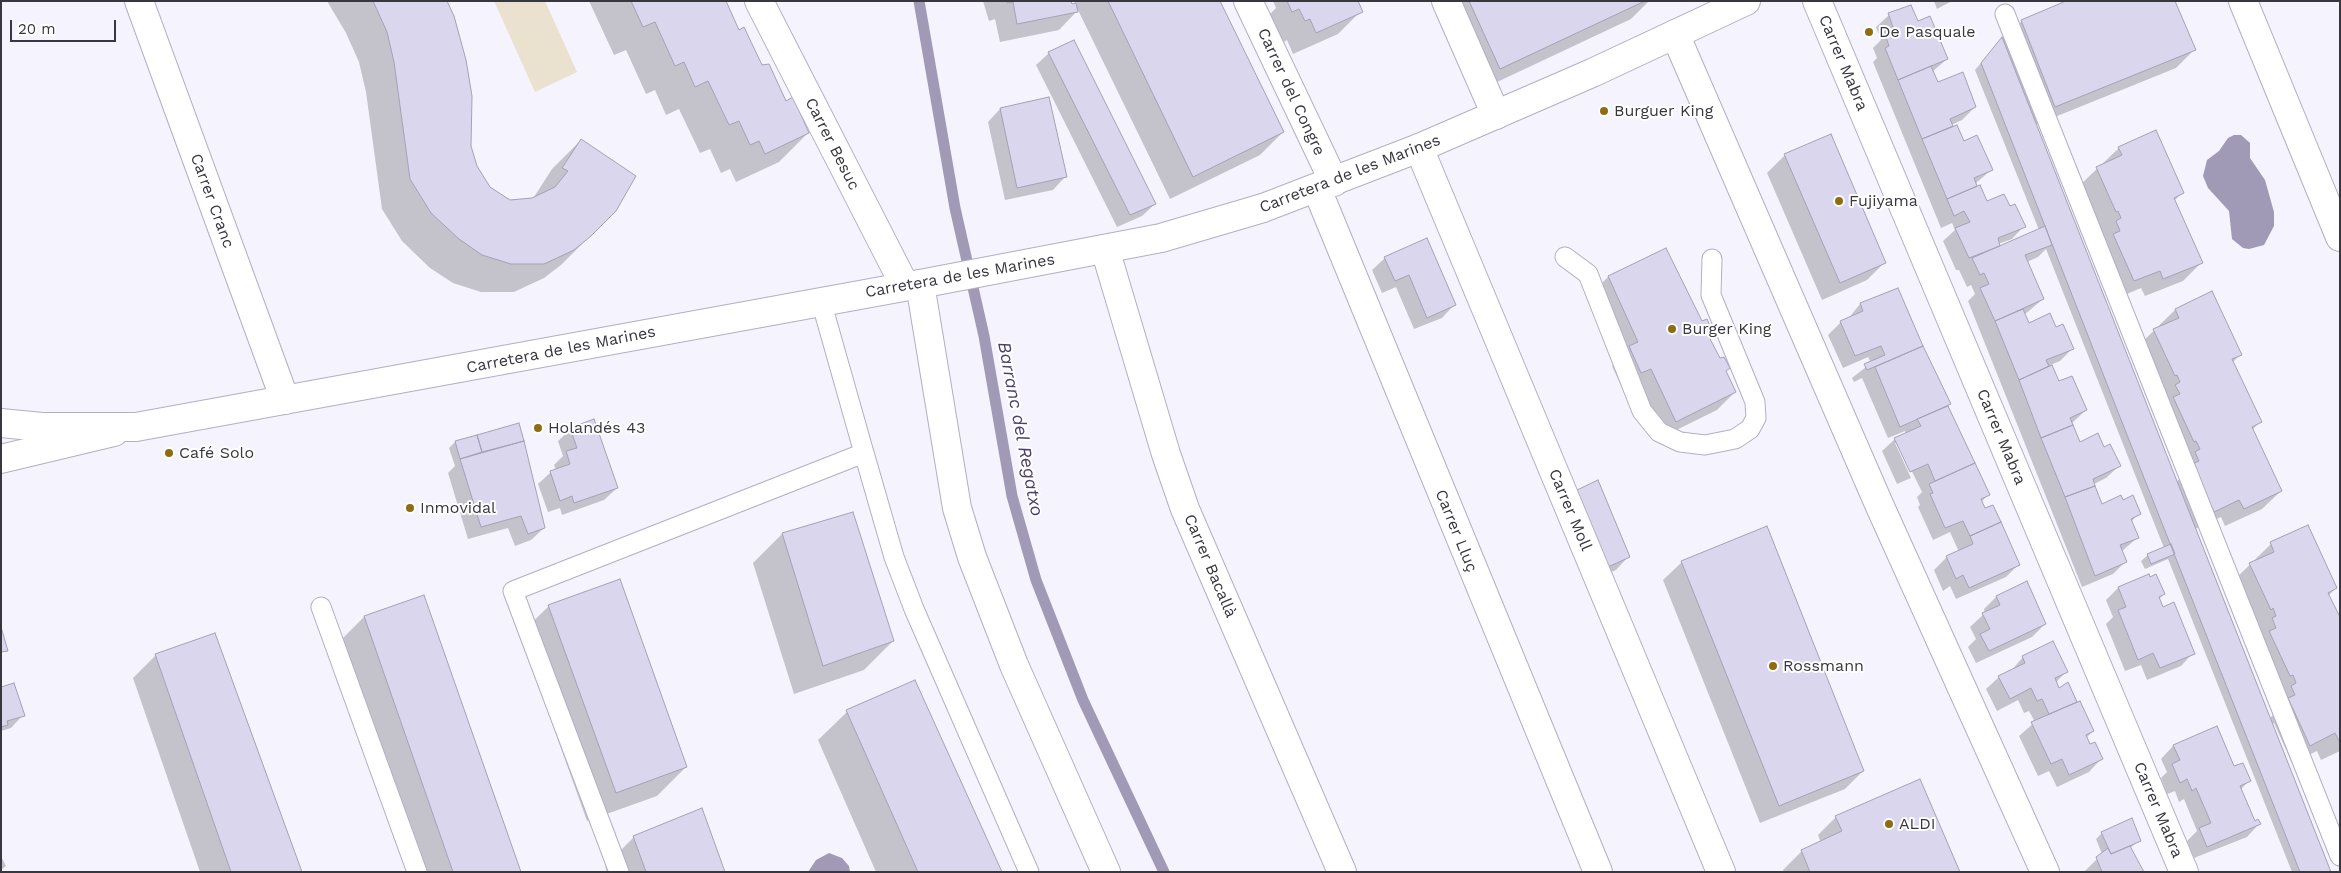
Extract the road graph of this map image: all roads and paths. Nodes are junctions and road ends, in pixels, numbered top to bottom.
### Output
1 (140, 1) edge
2 (759, 1) edge
3 (1248, 1) edge
4 (1446, 1) edge
5 (1746, 1) edge
6 (1817, 1) edge
7 (2244, 1) edge
8 (2005, 14) dead end
9 (1675, 34) junction
10 (1496, 115) junction
11 (1420, 148) junction
12 (1326, 186) junction
13 (2340, 237) edge
14 (1105, 249) junction
15 (1565, 257) dead end
16 (1712, 259) dead end
17 (922, 284) junction
18 (821, 301) junction
19 (285, 400) junction
20 (1, 423) edge
21 (136, 427) junction
22 (864, 453) junction
23 (1, 458) edge
24 (321, 607) dead end
25 (2340, 856) edge
26 (417, 872) edge
27 (619, 872) edge
28 (1029, 872) edge
29 (1106, 872) edge
30 (1342, 872) edge
31 (1598, 872) edge
32 (1721, 872) edge
33 (2045, 872) edge
34 (2184, 872) edge

1 - 19 street, Carrer Cranc
2 - 17 street, Carrer Besuc
3 - 12 street, Carrer del Congre
4 - 10 street
5 - 9 street, Carretera de les Marines
6 - 34 street, Carrer Mabra
7 - 13 street
8 - 25 lane
9 - 10 street, Carretera de les Marines
9 - 33 street
10 - 11 street, Carretera de les Marines
11 - 12 street, Carretera de les Marines
11 - 32 street, Carrer Moll
12 - 14 street, Carretera de les Marines
12 - 31 street, Carrer Lluç
14 - 17 street, Carretera de les Marines
14 - 30 street, Carrer Bacallà
15 - 16 lane
17 - 18 street, Carretera de les Marines
17 - 29 street, Carrer Besuc
18 - 19 street, Carretera de les Marines
18 - 22 lane
19 - 21 street, Carretera de les Marines
20 - 21 street, Carretera de les Marines
21 - 23 street, Carretera de les Marines
22 - 27 lane
22 - 28 lane
24 - 26 lane

